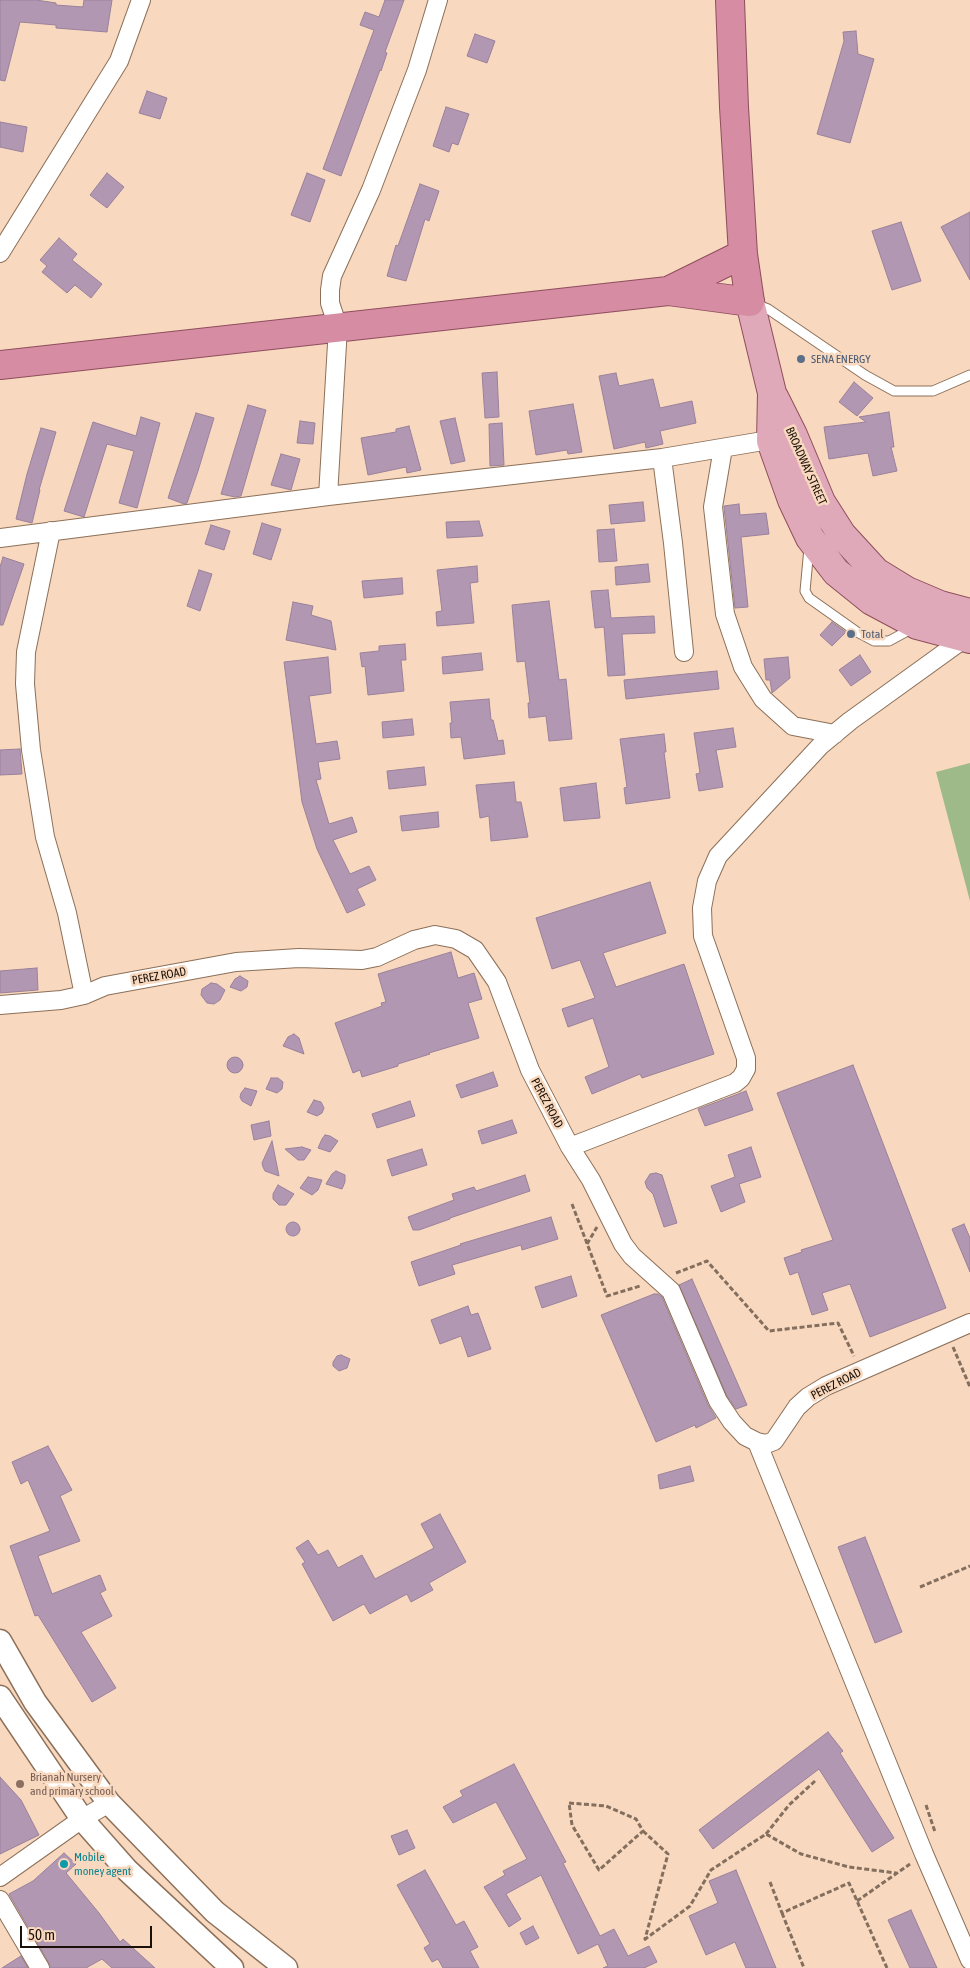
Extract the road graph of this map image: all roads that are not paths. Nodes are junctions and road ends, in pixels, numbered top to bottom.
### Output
1 (140, 0) edge
2 (438, 0) edge
3 (730, 0) edge
4 (0, 253) edge
5 (743, 254) junction
6 (668, 291) junction
7 (750, 302) junction
8 (338, 327) junction
9 (0, 365) edge
10 (970, 374) edge
11 (782, 438) junction
12 (723, 448) junction
13 (662, 458) junction
14 (328, 496) junction
15 (821, 528) junction
16 (51, 531) junction
17 (0, 538) edge
18 (923, 613) junction
19 (969, 628) edge
20 (684, 652) dead end
21 (835, 734) junction
22 (84, 995) junction
23 (0, 1004) edge
24 (570, 1147) junction
25 (970, 1323) edge
26 (757, 1442) junction
27 (0, 1641) edge
28 (34, 1702) junction
29 (3, 1709) edge
30 (109, 1803) junction
31 (82, 1819) junction
32 (0, 1877) edge
33 (0, 1900) edge
34 (970, 1960) edge
35 (40, 1968) edge
36 (232, 1968) edge
37 (286, 1968) edge

1 - 4 street
2 - 8 street
3 - 5 highway
5 - 6 highway
5 - 7 highway
6 - 7 highway
6 - 8 highway
7 - 10 lane
7 - 11 main road, BROADWAY STREET
8 - 9 highway
8 - 14 street
11 - 12 street
11 - 15 main road, BROADWAY STREET
12 - 13 street
12 - 21 street
13 - 14 street
13 - 20 street
14 - 16 street
15 - 18 main road, BROADWAY STREET
15 - 18 lane
16 - 17 street
16 - 22 street
18 - 19 main road, BROADWAY STREET
19 - 21 street
21 - 24 street
22 - 23 street, PEREZ ROAD
22 - 24 street, PEREZ ROAD
24 - 26 street, PEREZ ROAD
25 - 26 street, PEREZ ROAD
26 - 34 street
27 - 28 street
28 - 29 street
28 - 30 street
29 - 31 street
30 - 31 street
30 - 37 street
31 - 32 street
31 - 36 street
33 - 35 street

